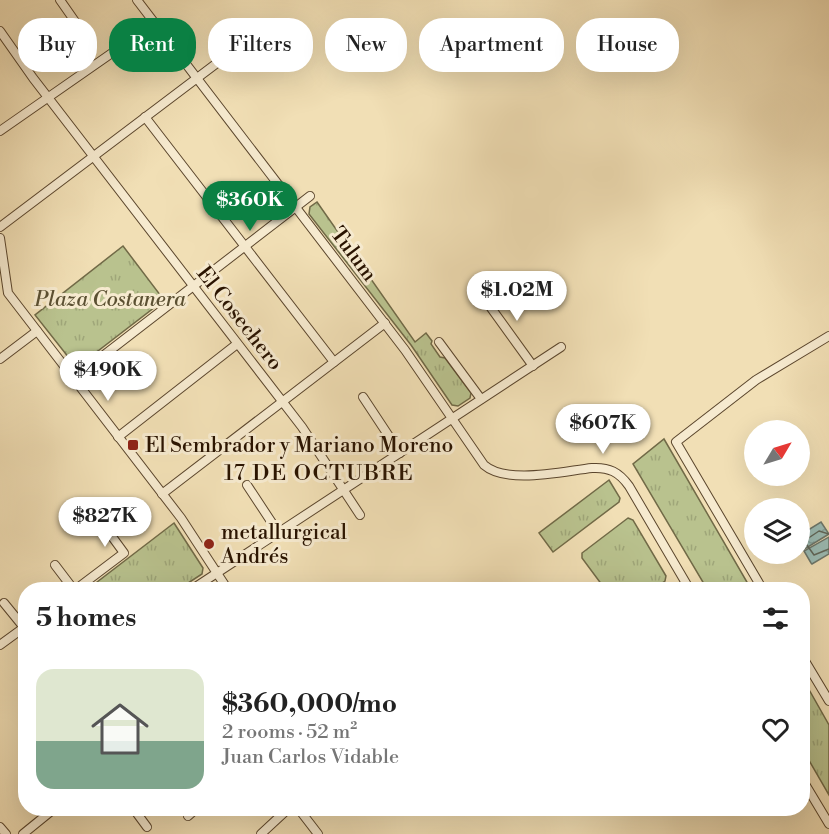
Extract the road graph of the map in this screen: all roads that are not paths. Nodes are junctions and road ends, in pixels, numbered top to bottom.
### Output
1 (60, 0) edge
2 (137, 0) edge
3 (73, 18) edge
4 (150, 18) edge
5 (0, 31) edge
6 (109, 56) edge
7 (208, 70) edge
8 (192, 72) edge
9 (197, 78) junction
10 (48, 98) junction
11 (146, 117) junction
12 (0, 131) edge
13 (94, 157) junction
14 (310, 196) dead end
15 (296, 207) junction
16 (0, 227) edge
17 (0, 238) edge
18 (245, 246) junction
19 (193, 286) junction
20 (481, 294) dead end
21 (385, 323) junction
22 (37, 332) junction
23 (829, 336) edge
24 (440, 342) dead end
25 (237, 344) junction
26 (561, 347) dead end
27 (0, 359) edge
28 (334, 362) junction
29 (533, 366) junction
30 (73, 379) junction
31 (363, 397) dead end
32 (482, 399) junction
33 (282, 402) junction
34 (452, 419) junction
35 (118, 437) junction
36 (400, 453) junction
37 (247, 485) dead end
38 (344, 490) junction
39 (162, 494) junction
40 (360, 515) dead end
41 (105, 527) dead end
42 (278, 532) junction
43 (55, 565) dead end
44 (217, 573) junction
45 (69, 582) edge
46 (86, 582) edge
47 (203, 582) edge
48 (223, 582) edge
49 (685, 582) edge
50 (758, 582) edge
51 (4, 603) dead end
52 (18, 620) edge
53 (18, 633) edge
54 (0, 645) edge
55 (810, 669) edge
56 (829, 701) edge
57 (810, 792) edge
58 (46, 816) edge
59 (139, 816) edge
60 (280, 816) edge
61 (304, 816) edge
62 (829, 824) edge
63 (0, 827) edge
64 (147, 827) dead end
65 (6, 834) edge
66 (23, 834) edge
67 (261, 834) edge
68 (318, 834) edge

1 - 3 street
2 - 4 street, Tulum
5 - 10 street, El Cosechero
6 - 10 street
7 - 9 street
8 - 9 street, Tulum
9 - 11 street
9 - 15 street, Tulum
10 - 12 street
10 - 13 street, El Cosechero
11 - 13 street
11 - 18 street
13 - 16 street
13 - 19 street, El Cosechero
14 - 15 street
15 - 18 street
15 - 21 street, Tulum
17 - 22 street
18 - 19 street
18 - 28 street
19 - 25 street, El Cosechero
19 - 30 street
20 - 29 street
21 - 28 street
21 - 34 street, Tulum
22 - 27 street
22 - 30 street
23 - 50 street
24 - 32 street
25 - 33 street, El Cosechero
25 - 35 street
26 - 29 street
28 - 33 street
29 - 32 street
30 - 35 street
31 - 36 street
32 - 34 street
33 - 38 street, El Cosechero
33 - 39 street
34 - 36 street
34 - 49 street, Tulum
35 - 39 street
36 - 38 street
37 - 42 street
38 - 40 street, El Cosechero
38 - 42 street
39 - 44 street
41 - 46 street
42 - 44 street
43 - 45 street
44 - 47 street
44 - 48 street
51 - 52 street
53 - 54 street
55 - 56 street
57 - 62 street
58 - 66 street
59 - 64 street
60 - 67 street
61 - 68 street
63 - 65 street

